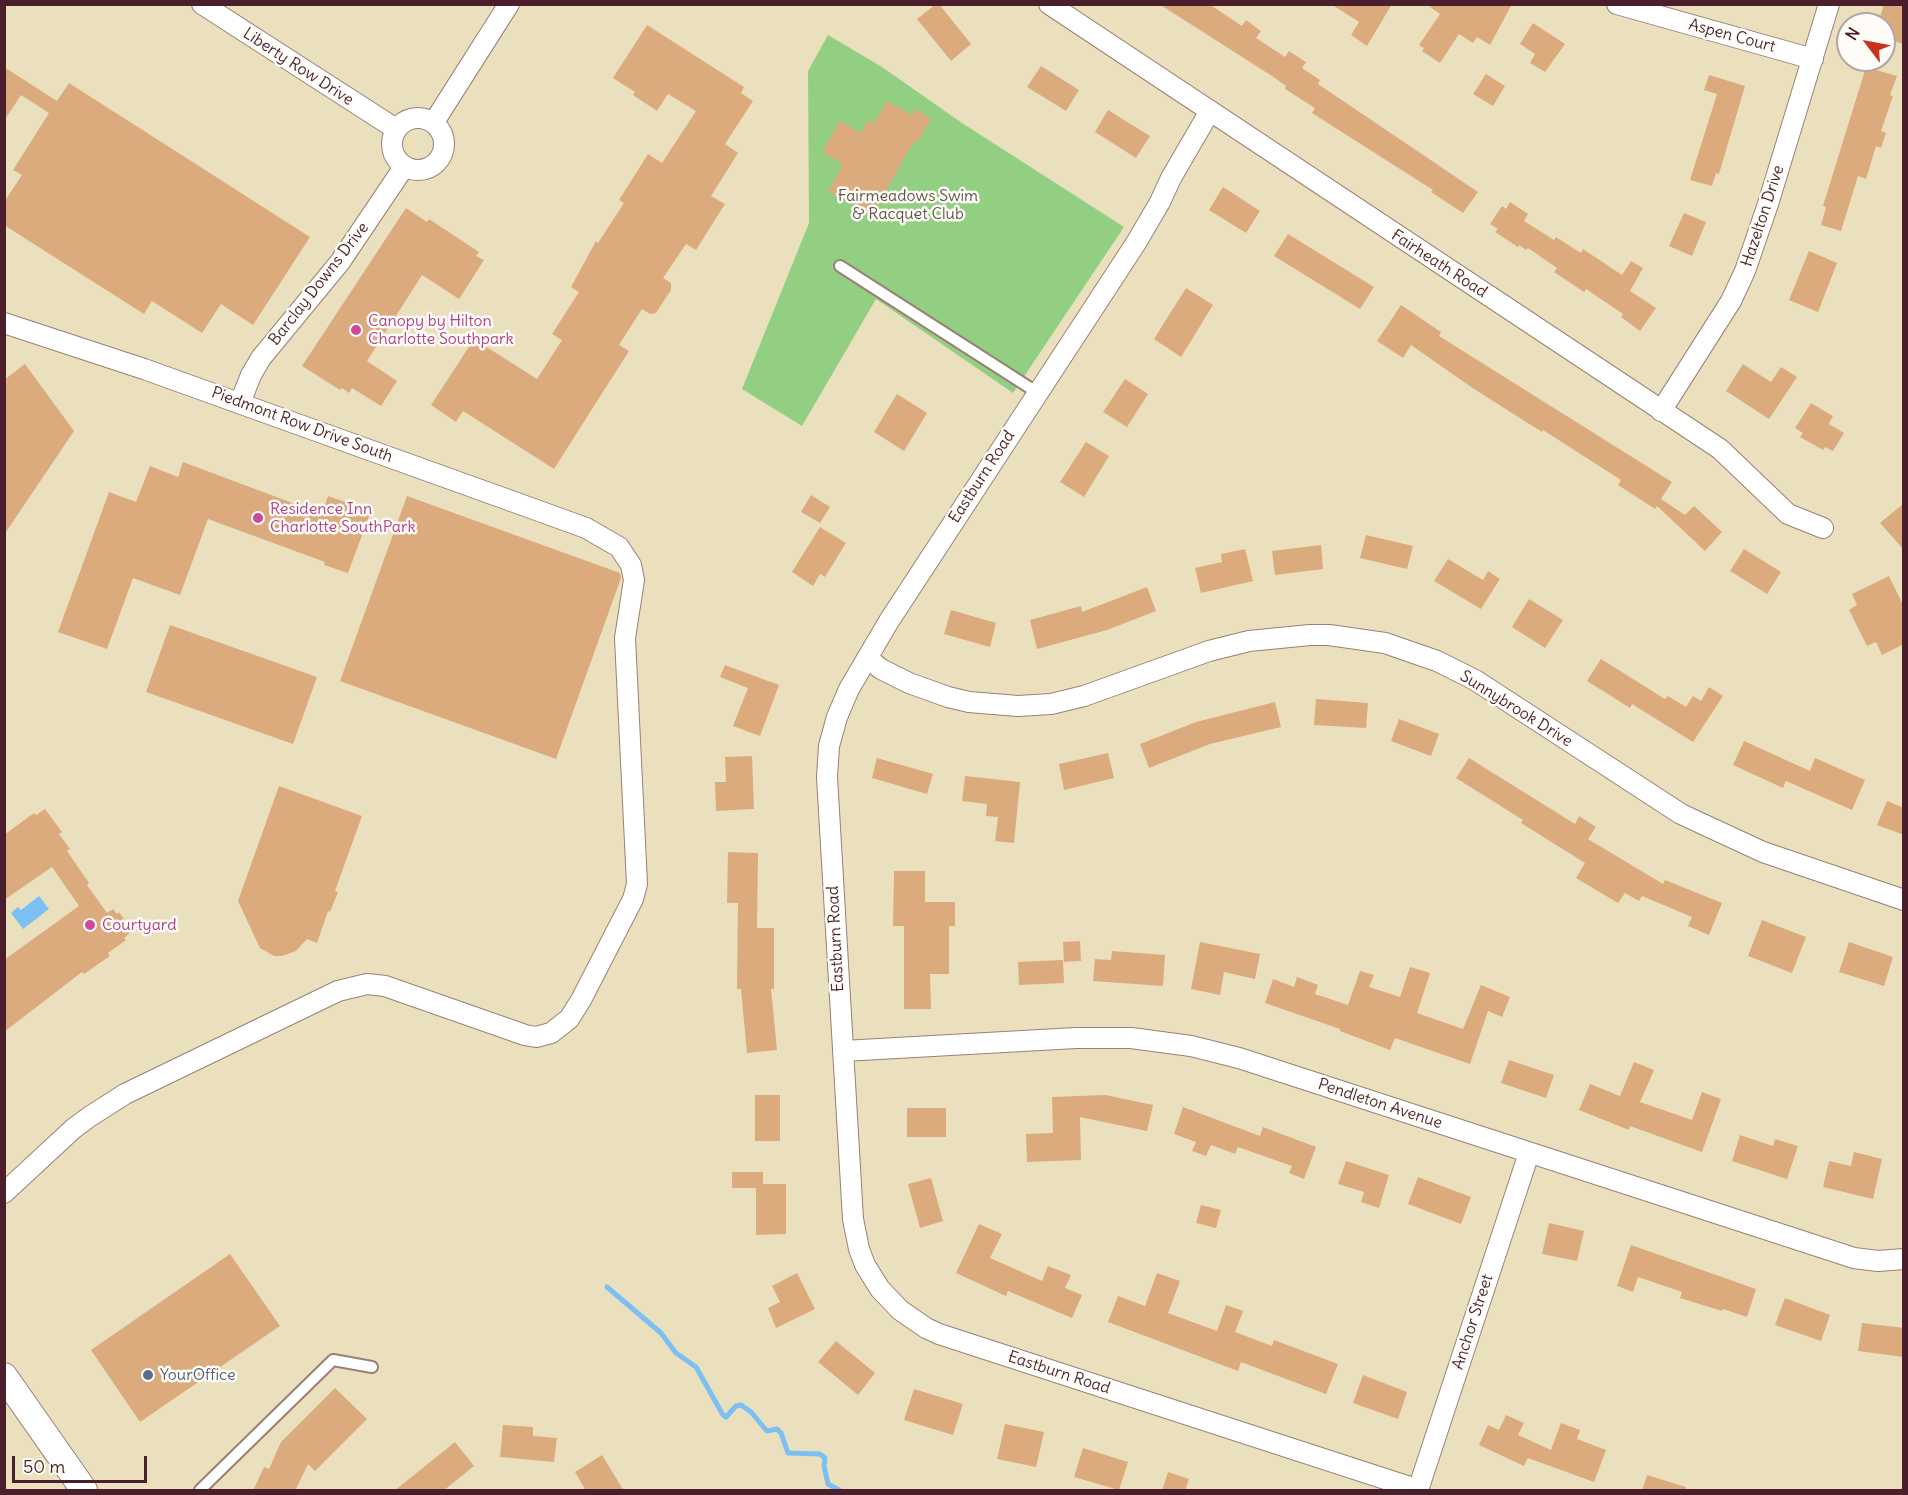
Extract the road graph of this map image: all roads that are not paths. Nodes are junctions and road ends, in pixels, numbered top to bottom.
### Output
1 (202, 4) edge
2 (509, 4) edge
3 (1049, 4) edge
4 (1617, 4) edge
5 (1829, 4) edge
6 (1813, 58) junction
7 (1210, 111) junction
8 (434, 122) junction
9 (396, 129) junction
10 (404, 166) junction
11 (840, 266) dead end
12 (4, 323) edge
13 (1038, 393) junction
14 (240, 403) junction
15 (1660, 411) junction
16 (1823, 528) dead end
17 (867, 658) junction
18 (1904, 900) edge
19 (843, 1051) junction
20 (1528, 1153) junction
21 (4, 1193) edge
22 (1904, 1259) edge
23 (372, 1367) dead end
24 (4, 1376) edge
25 (1418, 1490) edge
26 (84, 1491) edge
27 (200, 1491) edge

1 - 9 street, Liberty Row Drive
2 - 8 street
3 - 7 street, Fairheath Road
4 - 6 street, Aspen Court
5 - 6 street, Hazelton Drive
6 - 15 street, Hazelton Drive
7 - 13 street, Eastburn Road
7 - 15 street, Fairheath Road
8 - 9 street
8 - 10 street
9 - 10 street
10 - 14 street, Barclay Downs Drive
11 - 13 lane
12 - 14 street, Piedmont Row Drive South
13 - 17 street, Eastburn Road
14 - 21 street, Piedmont Row Drive South
15 - 16 street, Fairheath Road
17 - 18 street, Sunnybrook Drive
17 - 19 street, Eastburn Road
19 - 20 street, Pendleton Avenue
19 - 25 street, Eastburn Road
20 - 22 street, Pendleton Avenue
20 - 25 street, Anchor Street
23 - 27 lane
24 - 26 street

